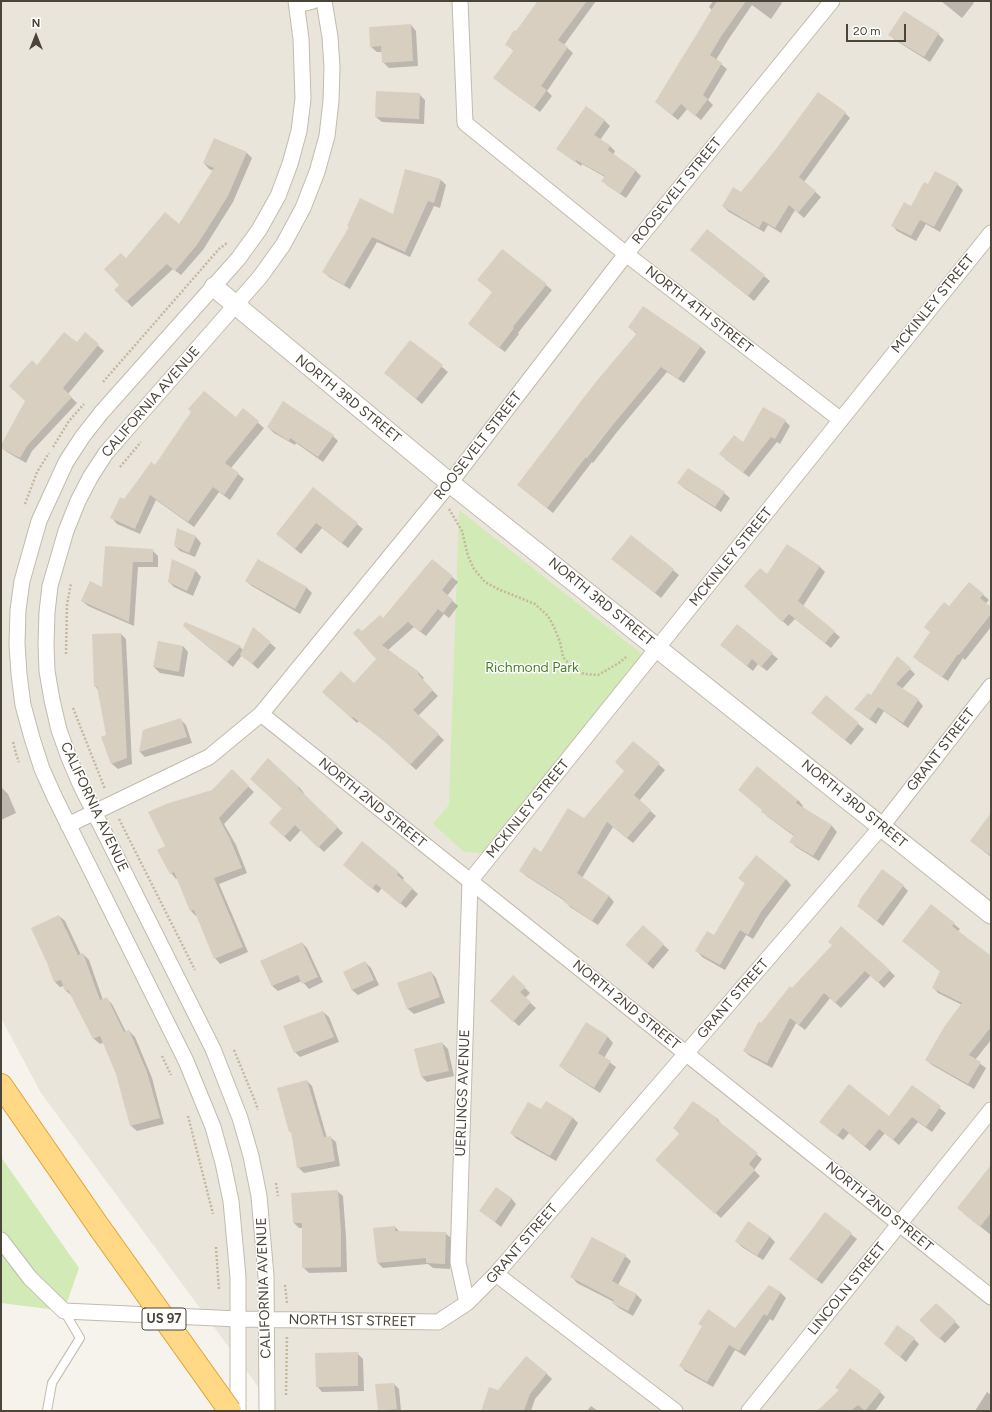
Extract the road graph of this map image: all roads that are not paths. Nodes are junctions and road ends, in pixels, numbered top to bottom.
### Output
1 (313, 1) edge
2 (324, 1) edge
3 (460, 1) edge
4 (832, 1) edge
5 (296, 3) edge
6 (991, 233) edge
7 (626, 254) junction
8 (214, 287) junction
9 (235, 306) junction
10 (841, 420) junction
11 (450, 482) junction
12 (650, 642) junction
13 (991, 686) edge
14 (260, 714) junction
15 (94, 812) junction
16 (68, 825) junction
17 (882, 826) junction
18 (470, 881) junction
19 (991, 914) edge
20 (686, 1054) junction
21 (1, 1085) edge
22 (991, 1110) edge
23 (900, 1224) junction
24 (1, 1240) edge
25 (496, 1274) junction
26 (991, 1296) edge
27 (466, 1303) junction
28 (64, 1311) junction
29 (238, 1319) junction
30 (267, 1319) junction
31 (47, 1411) edge
32 (230, 1411) edge
33 (238, 1411) edge
34 (267, 1411) edge
35 (675, 1411) edge
36 (749, 1411) edge

1 - 5 street
2 - 9 street, CALIFORNIA AVENUE
3 - 7 street, NORTH 4TH STREET
4 - 7 street, ROOSEVELT STREET
5 - 8 street, CALIFORNIA AVENUE
6 - 10 street, MCKINLEY STREET
7 - 10 street, NORTH 4TH STREET
7 - 11 street, ROOSEVELT STREET
8 - 9 street, NORTH 3RD STREET
8 - 16 street, CALIFORNIA AVENUE
9 - 11 street, NORTH 3RD STREET
9 - 15 street, CALIFORNIA AVENUE
10 - 12 street, MCKINLEY STREET
11 - 12 street, NORTH 3RD STREET
11 - 14 street, ROOSEVELT STREET
12 - 17 street, NORTH 3RD STREET
12 - 18 street, MCKINLEY STREET
13 - 17 street, GRANT STREET
14 - 15 street, ROOSEVELT STREET
14 - 18 street, NORTH 2ND STREET
15 - 16 street, ROOSEVELT STREET
15 - 30 street, CALIFORNIA AVENUE
16 - 29 street, CALIFORNIA AVENUE
17 - 19 street, NORTH 3RD STREET
17 - 20 street, GRANT STREET
18 - 20 street, NORTH 2ND STREET
18 - 27 street, UERLINGS AVENUE
20 - 23 street, NORTH 2ND STREET
20 - 25 street, GRANT STREET
21 - 32 highway, US 97, bridge
22 - 23 street, LINCOLN STREET
23 - 26 street, NORTH 2ND STREET
23 - 36 street, LINCOLN STREET
24 - 28 street
25 - 27 street, GRANT STREET
25 - 35 street
27 - 30 street, NORTH 1ST STREET
28 - 29 street, NORTH 1ST STREET
28 - 31 lane
29 - 30 street, NORTH 1ST STREET
29 - 33 street, CALIFORNIA AVENUE
30 - 34 street, CALIFORNIA AVENUE

